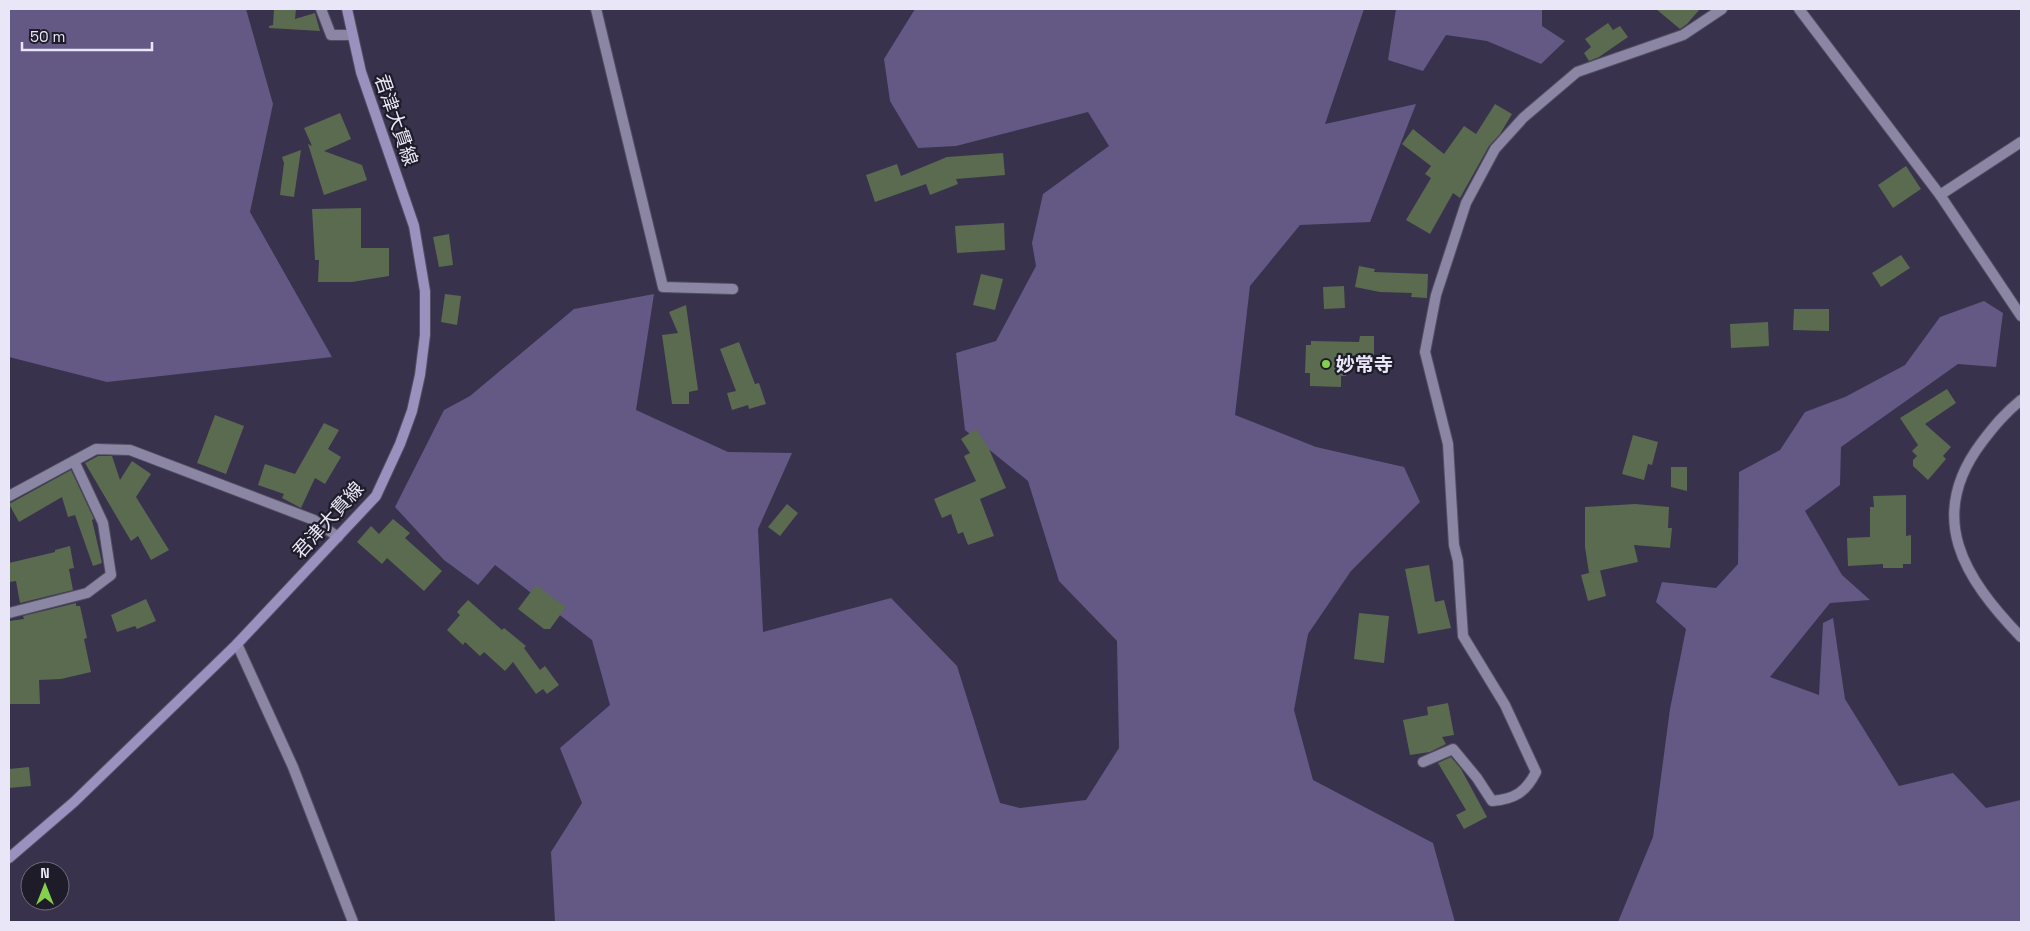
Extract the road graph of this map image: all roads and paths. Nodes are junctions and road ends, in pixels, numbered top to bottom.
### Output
1 (321, 9) edge
2 (347, 9) edge
3 (596, 9) edge
4 (1722, 9) edge
5 (1799, 9) edge
6 (352, 34) junction
7 (2021, 142) edge
8 (1940, 195) junction
9 (733, 290) dead end
10 (2021, 316) edge
11 (2021, 400) edge
12 (74, 461) junction
13 (9, 496) edge
14 (338, 538) junction
15 (9, 613) edge
16 (2021, 637) edge
17 (237, 644) junction
18 (1423, 762) dead end
19 (9, 858) edge
20 (354, 922) edge

1 - 6 street
2 - 6 main road, 君津大貫線
3 - 9 street
4 - 18 street
5 - 8 street
6 - 14 main road, 君津大貫線
7 - 8 street
8 - 10 street
11 - 16 street
12 - 13 street
12 - 14 street
12 - 15 street
14 - 17 main road, 君津大貫線
17 - 19 main road, 君津大貫線
17 - 20 street

